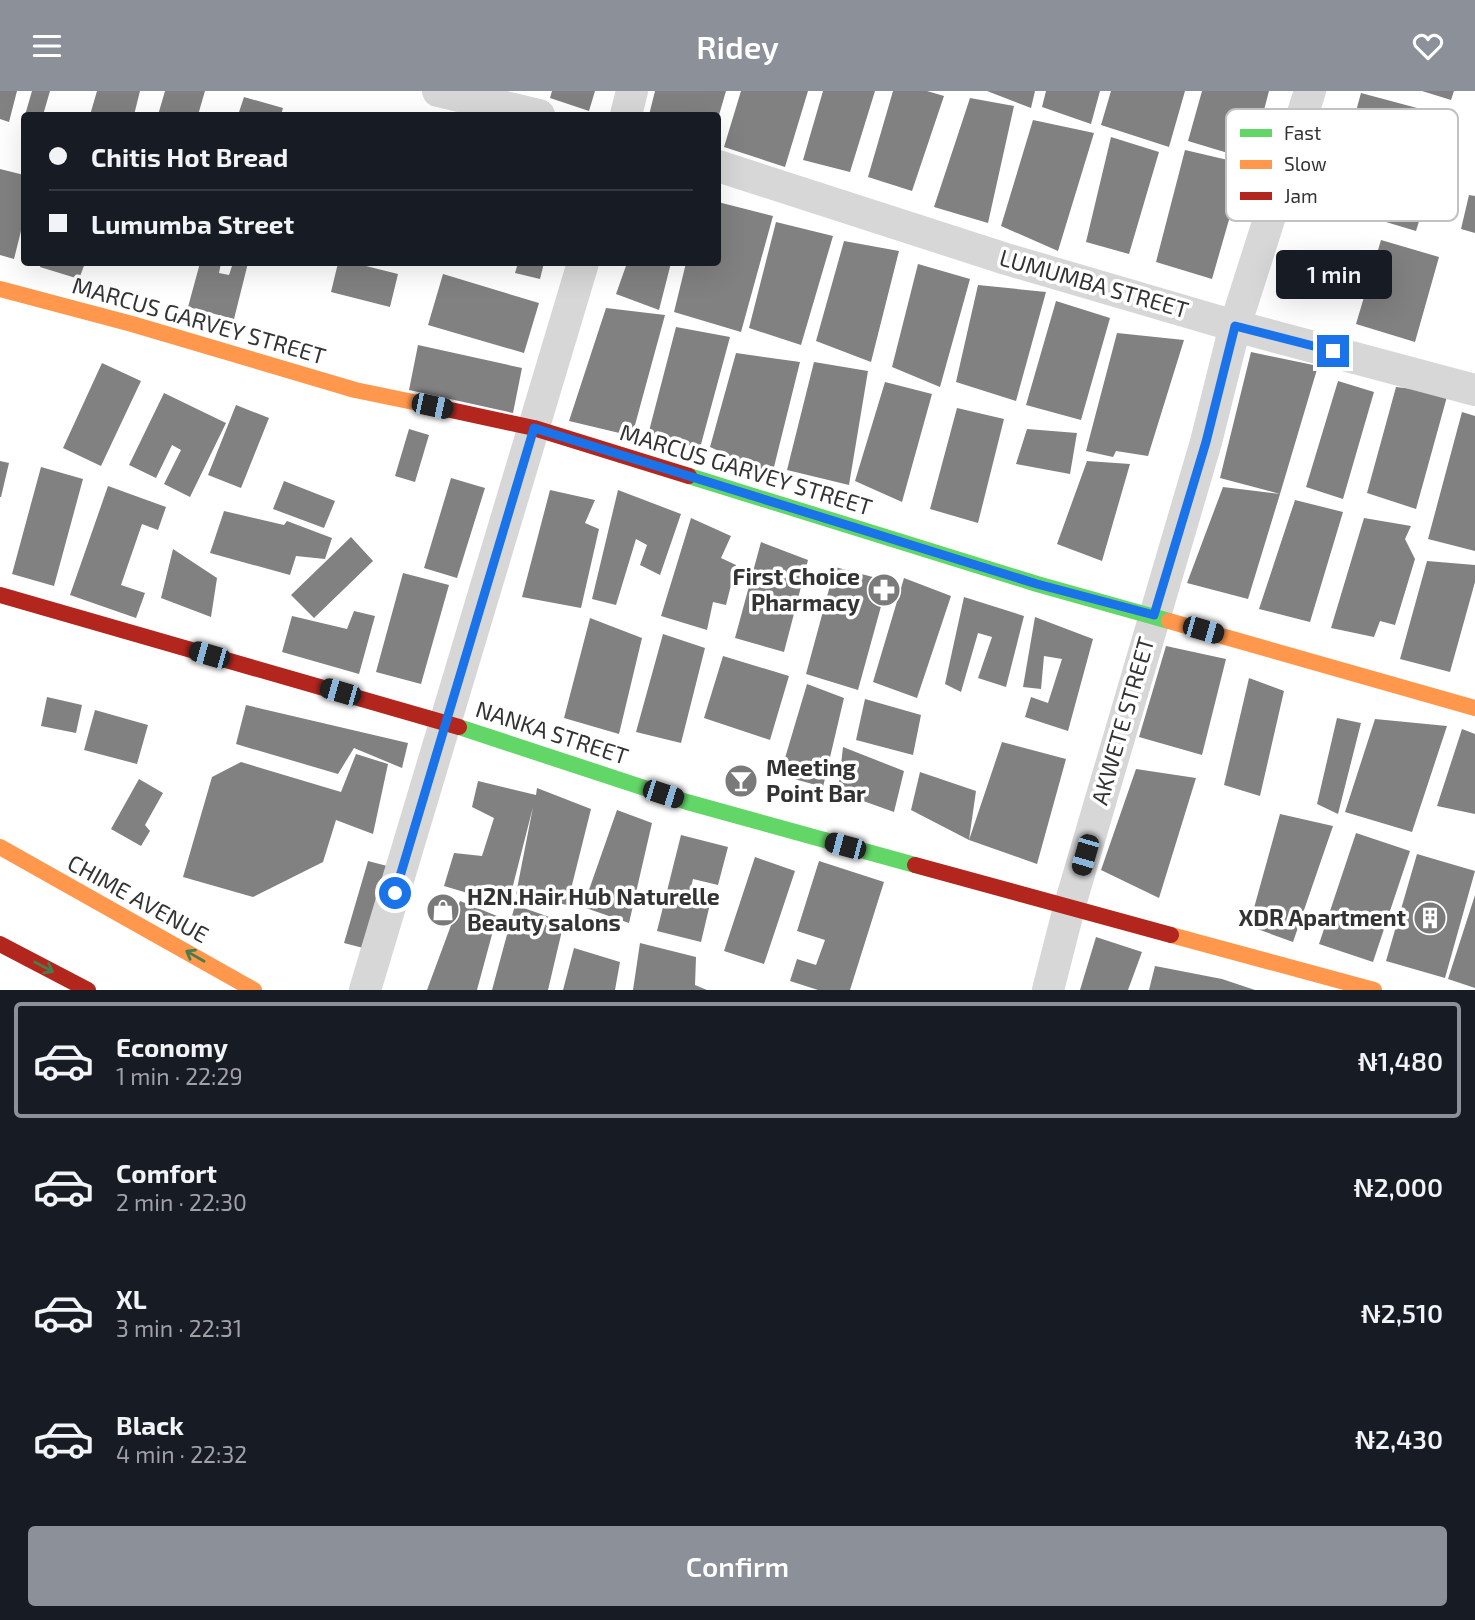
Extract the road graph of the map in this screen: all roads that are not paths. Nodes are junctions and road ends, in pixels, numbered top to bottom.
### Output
1 (438, 91) edge
2 (632, 91) edge
3 (1310, 91) edge
4 (1304, 109) edge
5 (526, 112) edge
6 (627, 112) edge
7 (721, 167) edge
8 (1269, 221) edge
9 (582, 266) edge
10 (0, 289) edge
11 (1235, 326) junction
12 (1475, 390) edge
13 (534, 428) junction
14 (0, 595) edge
15 (1154, 615) junction
16 (1475, 708) edge
17 (445, 722) junction
18 (0, 847) edge
19 (1069, 908) junction
20 (0, 943) edge
21 (88, 990) edge
22 (254, 990) edge
23 (365, 990) edge
24 (1048, 990) edge
25 (1374, 990) edge

1 - 5 street
2 - 6 street
3 - 4 street, AKWETE STREET
7 - 11 street, LUMUMBA STREET
8 - 11 street, AKWETE STREET
9 - 13 street
10 - 13 street, MARCUS GARVEY STREET
11 - 12 street, LUMUMBA STREET
11 - 15 street, AKWETE STREET
13 - 15 street, MARCUS GARVEY STREET
13 - 17 street
14 - 17 street, NANKA STREET
15 - 16 street, MARCUS GARVEY STREET
15 - 19 street, AKWETE STREET
17 - 19 street, NANKA STREET
17 - 23 street
22 -> 18 street, CHIME AVENUE
19 - 24 street, AKWETE STREET
19 - 25 street, NANKA STREET
20 -> 21 street

